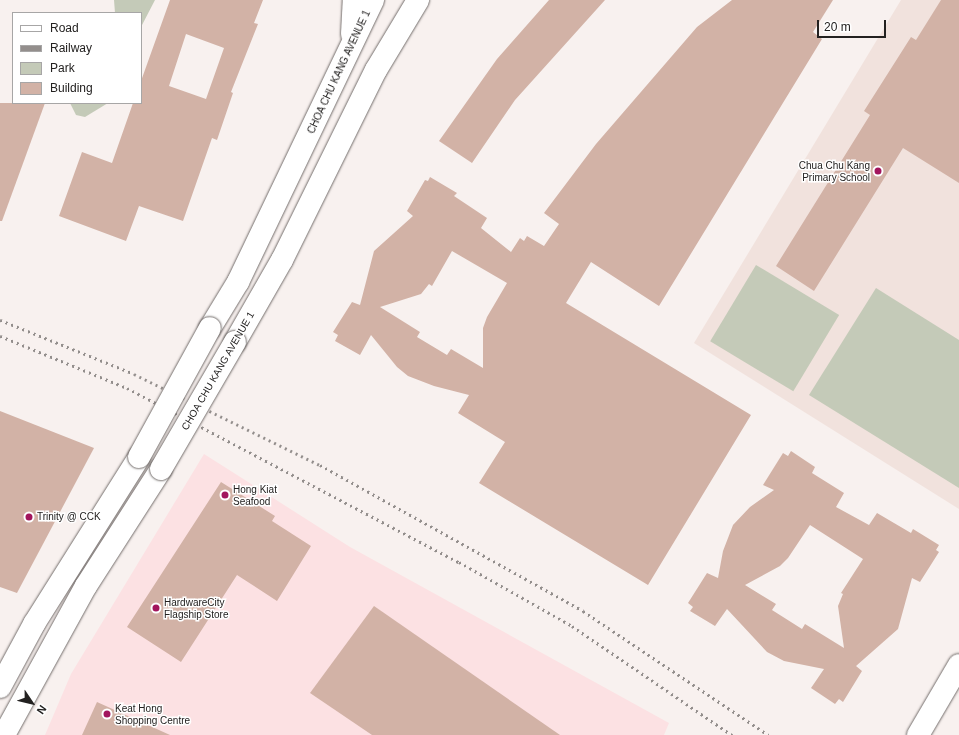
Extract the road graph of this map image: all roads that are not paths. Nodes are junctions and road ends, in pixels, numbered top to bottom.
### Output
1 (354, 0) edge
2 (373, 0) edge
3 (418, 0) edge
4 (351, 49) junction
5 (355, 109) junction
6 (317, 120) junction
7 (959, 665) edge
8 (0, 687) edge
9 (4, 735) edge
10 (918, 735) edge

1 - 4 street
2 - 4 street, CHOA CHU KANG AVENUE 1
3 - 5 street, CHOA CHU KANG AVENUE 1
4 - 6 street, CHOA CHU KANG AVENUE 1
5 - 6 street
5 - 9 street, CHOA CHU KANG AVENUE 1, bridge
6 - 8 street, CHOA CHU KANG AVENUE 1, bridge
7 - 10 street

